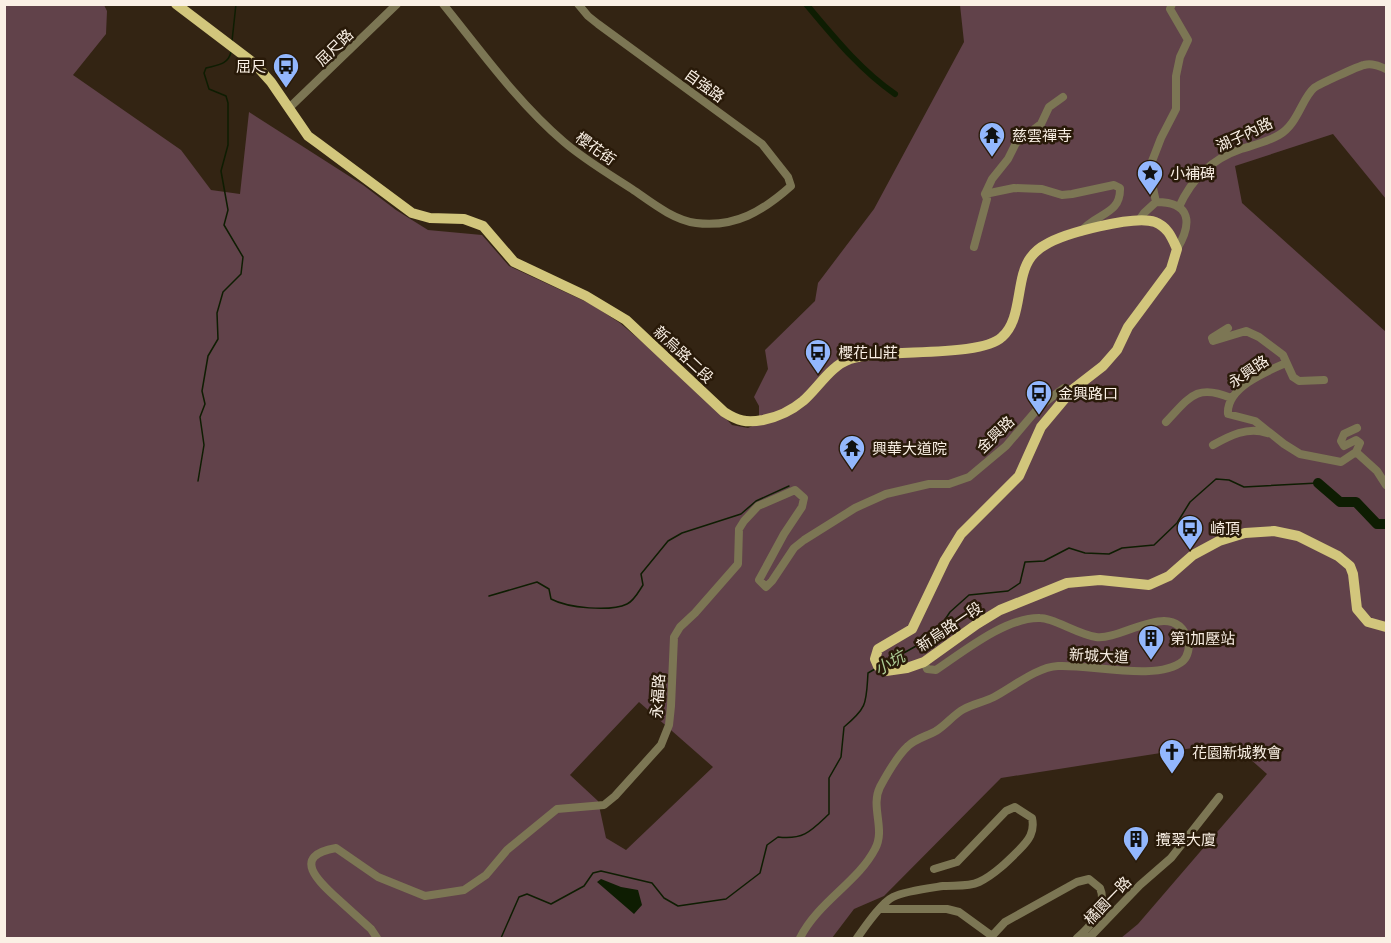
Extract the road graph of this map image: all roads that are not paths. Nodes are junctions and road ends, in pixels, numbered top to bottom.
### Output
1 (176, 4) edge
2 (397, 4) edge
3 (443, 4) edge
4 (578, 4) edge
5 (1172, 4) edge
6 (1386, 69) edge
7 (1063, 97) dead end
8 (289, 108) junction
9 (985, 194) junction
10 (777, 198) joint
11 (1156, 202) junction
12 (1179, 207) junction
13 (1139, 220) junction
14 (1080, 232) junction
15 (974, 248) dead end
16 (1177, 249) junction
17 (1228, 328) dead end
18 (1286, 363) junction
19 (1324, 380) dead end
20 (1072, 390) junction
21 (1231, 398) junction
22 (1166, 422) dead end
23 (1357, 428) dead end
24 (1273, 435) junction
25 (1212, 445) dead end
26 (1356, 452) junction
27 (929, 483) joint
28 (1386, 485) edge
29 (1386, 627) edge
30 (924, 662) junction
31 (1219, 797) dead end
32 (934, 869) dead end
33 (882, 909) junction
34 (377, 939) edge
35 (800, 939) edge
36 (857, 939) edge
37 (1077, 939) edge
38 (1085, 939) edge

1 - 8 main road, 新烏路二段
2 - 8 street, 屈尺路
3 - 10 street, 櫻花街
4 - 10 street, 自強路
5 - 11 street
6 - 12 street, 湖子內路
7 - 9 street
8 - 14 main road, 新烏路二段
9 - 14 street
9 - 15 street
11 - 12 street
11 - 13 street
12 - 16 street
13 - 14 main road, 新烏路二段
13 - 16 main road, 新烏路二段
16 - 20 main road, 新烏路一段
17 - 18 street, 永興路
18 - 19 street
18 - 21 street, 永興路
20 - 27 street, 金興路
20 - 30 main road, 新烏路一段
21 - 22 street
21 - 24 street, 永興路
23 - 26 street
24 - 25 street
24 - 26 street, 永興路
26 - 28 street
27 - 34 street, 永福路
29 - 30 main road, 新烏路一段
30 - 35 street, 新城大道
31 - 38 street, 橘園一路
32 - 33 street
33 - 36 street
33 - 37 street

